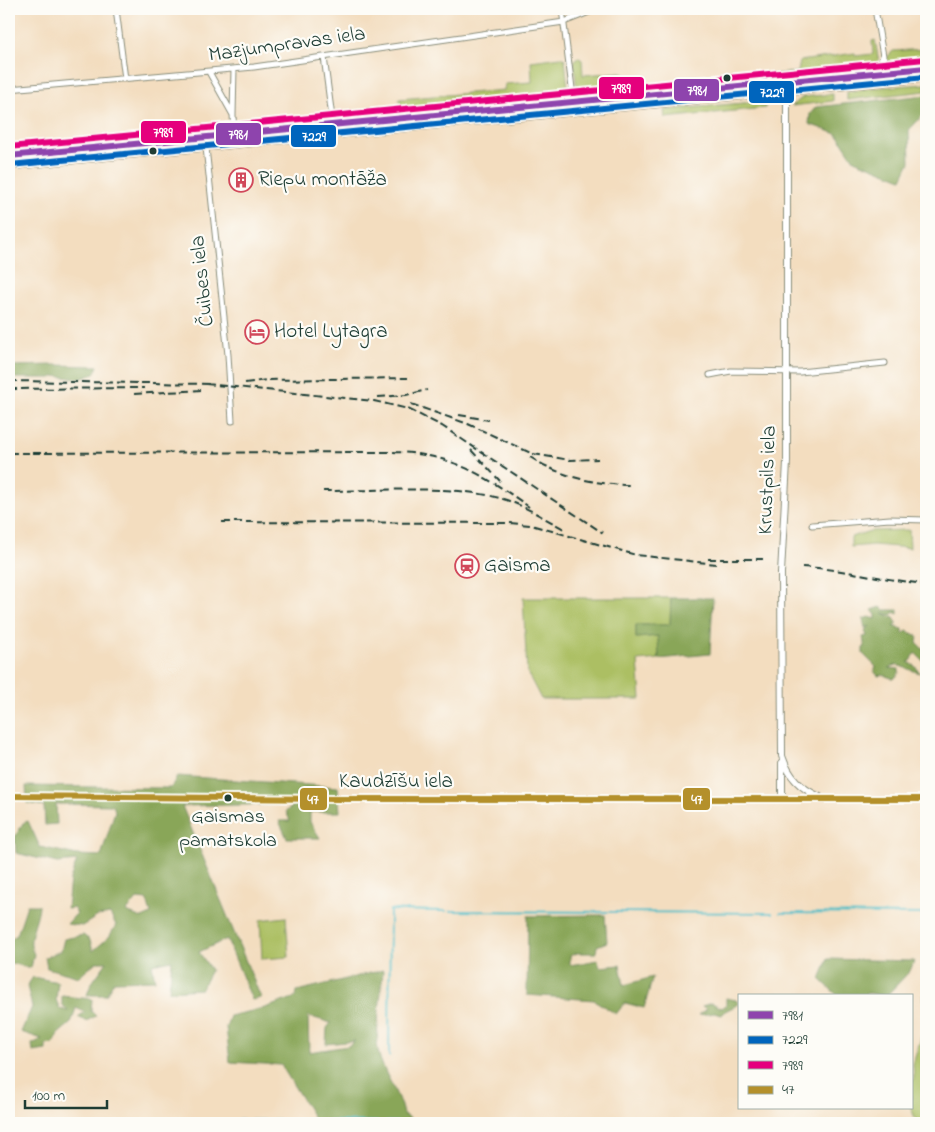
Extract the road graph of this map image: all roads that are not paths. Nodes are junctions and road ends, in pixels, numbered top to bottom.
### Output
1 (116, 9) edge
2 (562, 9) edge
3 (597, 9) edge
4 (875, 9) edge
5 (564, 22) junction
6 (883, 56) junction
7 (324, 57) junction
8 (926, 68) edge
9 (234, 70) junction
10 (900, 70) junction
11 (209, 72) junction
12 (875, 75) junction
13 (926, 78) edge
14 (125, 79) junction
15 (787, 83) junction
16 (9, 89) edge
17 (788, 93) junction
18 (574, 102) junction
19 (575, 112) junction
20 (233, 115) junction
21 (333, 125) junction
22 (234, 135) junction
23 (206, 138) junction
24 (206, 147) junction
25 (9, 156) edge
26 (9, 166) edge
27 (885, 363) dead end
28 (787, 370) junction
29 (710, 374) dead end
30 (232, 421) dead end
31 (926, 520) edge
32 (812, 525) dead end
33 (782, 756) junction
34 (9, 796) edge
35 (782, 798) junction
36 (824, 798) junction
37 (926, 798) edge

1 - 14 street
2 - 5 street
3 - 5 street, Mazjumpravas iela
4 - 6 street
5 - 7 street, Mazjumpravas iela
5 - 18 street
6 - 10 street
6 - 12 street
7 - 9 street, Mazjumpravas iela
7 - 21 street
8 - 10 highway
9 - 11 street, Mazjumpravas iela
9 - 20 street
10 - 12 highway
11 - 14 street, Mazjumpravas iela
11 - 20 street
12 - 15 highway
13 - 17 highway
14 - 16 street, Mazjumpravas iela
15 - 17 street, Krustpils iela
15 - 18 highway
17 - 19 highway
17 - 28 street, Krustpils iela
18 - 19 street
18 - 21 highway
19 - 24 highway
20 - 22 street
21 - 22 highway
22 - 23 highway
23 - 24 street, Čuibes iela
23 - 25 highway
24 - 26 highway
24 - 30 street, Čuibes iela
27 - 28 street
28 - 29 street
28 - 33 street, Krustpils iela
31 - 32 street
33 - 35 street
33 - 36 street, Krustpils iela
34 - 35 street, Kaudzīšu iela
35 - 36 street, Krustpils iela
36 - 37 street, Krustpils iela

